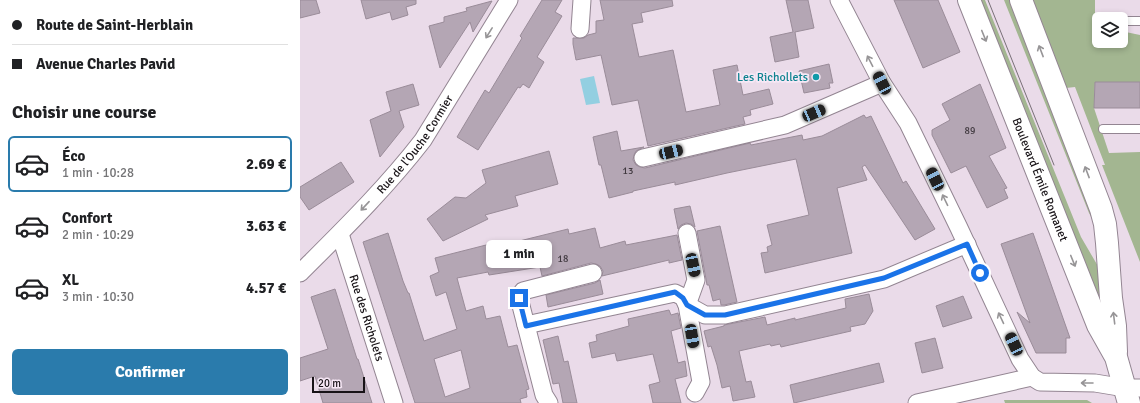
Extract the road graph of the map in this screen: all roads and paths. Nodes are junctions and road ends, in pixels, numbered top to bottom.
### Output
1 (509, 0) edge
2 (582, 0) edge
3 (839, 0) edge
4 (969, 0) edge
5 (1021, 0) edge
6 (1128, 21) edge
7 (1140, 21) edge
8 (580, 29) dead end
9 (882, 83) junction
10 (1103, 129) dead end
11 (1140, 129) edge
12 (643, 158) dead end
13 (687, 233) dead end
14 (340, 234) junction
15 (967, 244) junction
16 (300, 273) edge
17 (593, 273) dead end
18 (687, 305) junction
19 (526, 326) junction
20 (1116, 357) junction
21 (1032, 377) junction
22 (695, 393) dead end
23 (1132, 393) edge
24 (394, 403) edge
25 (549, 403) edge
26 (917, 403) edge

1 -> 14 street, Rue de l'Ouche Cormier
2 - 8 street
9 -> 3 street
4 -> 20 main road, Boulevard Émile Romanet
20 -> 5 main road, Boulevard Émile Romanet
6 - 7 lane
9 - 12 street
15 -> 9 street
10 - 11 lane
13 - 18 street
14 - 16 street, Rue de l'Ouche Cormier
14 - 24 street, Rue des Richolets
15 - 18 street
21 -> 15 street
17 - 19 street
18 - 19 street
18 - 22 street
19 - 25 street
20 - 23 main road, Boulevard Émile Romanet
23 -> 21 street
21 - 26 street

